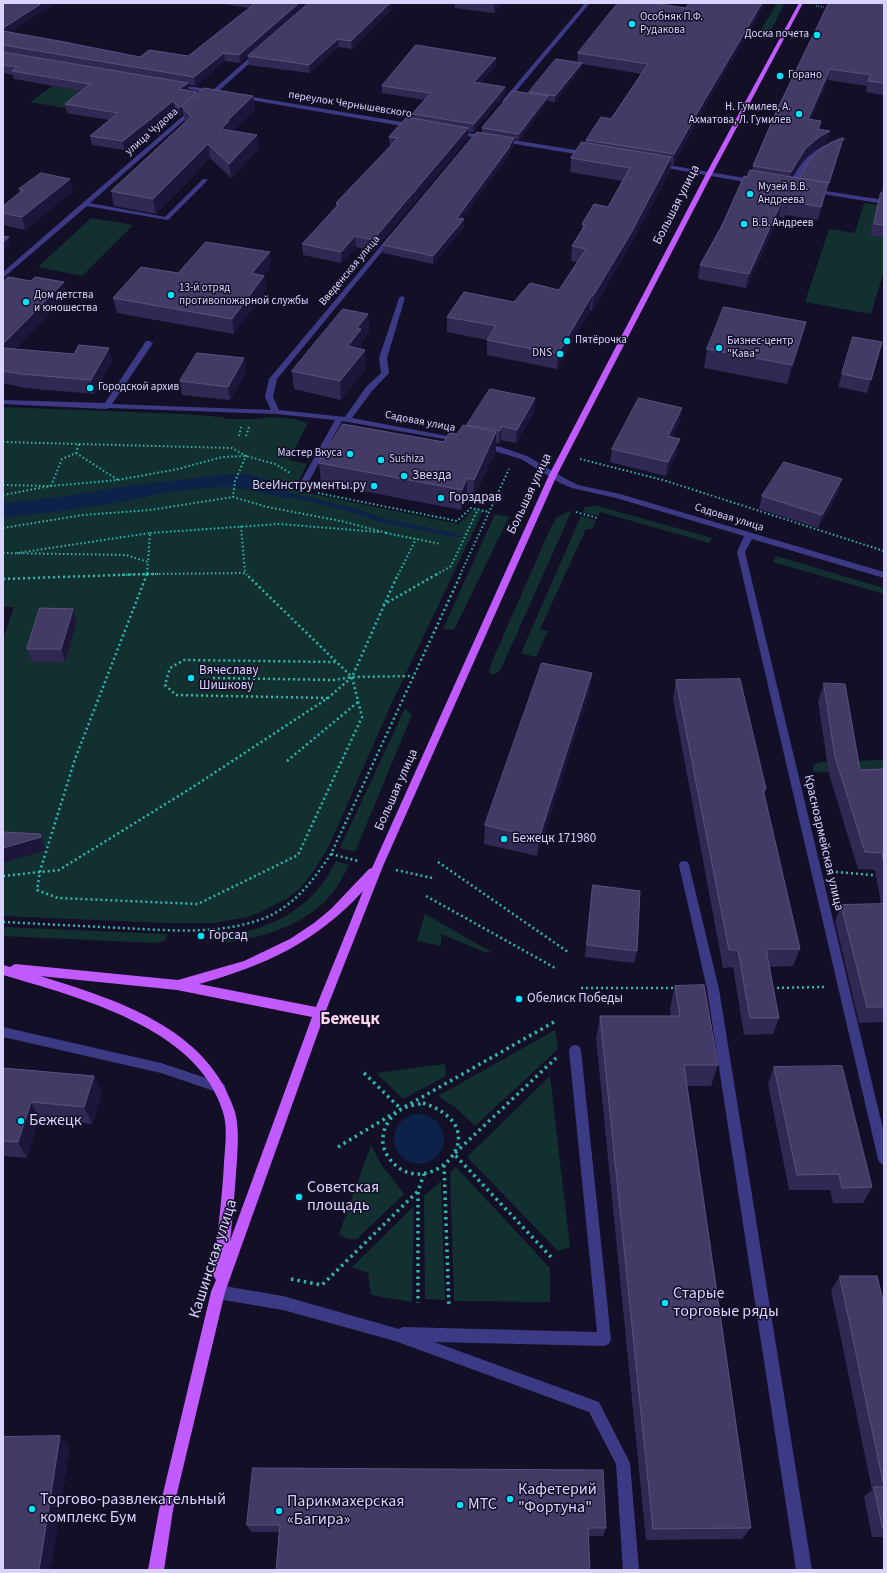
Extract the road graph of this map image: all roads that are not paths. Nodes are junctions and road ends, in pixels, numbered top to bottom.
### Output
1 (588, 3) edge
2 (801, 3) edge
3 (266, 45) edge
4 (167, 84) edge
5 (214, 92) junction
6 (221, 94) edge
7 (237, 96) edge
8 (202, 102) edge
9 (501, 106) edge
10 (196, 108) edge
11 (418, 126) edge
12 (480, 130) dead end
13 (450, 132) edge
14 (475, 136) junction
15 (843, 139) edge
16 (470, 142) edge
17 (593, 155) edge
18 (648, 164) edge
19 (709, 174) junction
20 (204, 180) dead end
21 (763, 183) edge
22 (784, 186) edge
23 (792, 187) junction
24 (799, 188) edge
25 (807, 190) edge
26 (884, 202) edge
27 (85, 204) junction
28 (396, 232) edge
29 (3, 276) edge
30 (402, 298) dead end
31 (149, 343) dead end
32 (3, 402) edge
33 (106, 407) junction
34 (276, 412) junction
35 (344, 419) junction
36 (554, 475) junction
37 (304, 483) road end
38 (749, 535) junction
39 (884, 575) edge
40 (684, 865) dead end
41 (378, 866) junction
42 (3, 969) edge
43 (178, 985) junction
44 (319, 1013) junction
45 (3, 1032) edge
46 (575, 1050) dead end
47 (220, 1088) junction
48 (884, 1159) edge
49 (218, 1292) junction
50 (395, 1334) junction
51 (156, 1570) edge
52 (631, 1570) edge
53 (804, 1570) edge

1 - 9 street
2 - 19 main road, Большая улица
3 - 5 street
4 - 5 street
5 - 6 street
5 - 8 street
7 - 11 street, переулок Чернышевского
10 - 27 street, улица Чудова
12 - 14 street
13 - 14 street
14 - 16 street
14 - 17 street
15 - 23 street
18 - 19 street
19 - 21 street
19 - 36 main road, Большая улица
20 - 27 street
22 - 23 street
23 - 24 street
25 - 26 street
27 - 29 street, улица Чудова
28 - 34 street, Введенская улица
30 - 35 street
31 - 33 street
32 - 33 street, Садовая улица
33 - 34 street, Садовая улица
34 - 35 street, Садовая улица
35 - 36 street, Садовая улица
35 - 37 street
36 - 38 street, Садовая улица
36 - 41 main road, Большая улица
38 - 39 street, Садовая улица
38 - 48 street, Красноармейская улица
40 - 53 street
41 - 43 main road
41 - 44 main road, Большая улица
42 - 43 main road
42 - 47 main road
43 - 44 main road
44 - 49 main road, Кашинская улица
45 - 47 street
46 - 50 street
47 - 49 main road
49 - 50 street
49 - 51 main road, Кашинская улица
50 - 52 street

